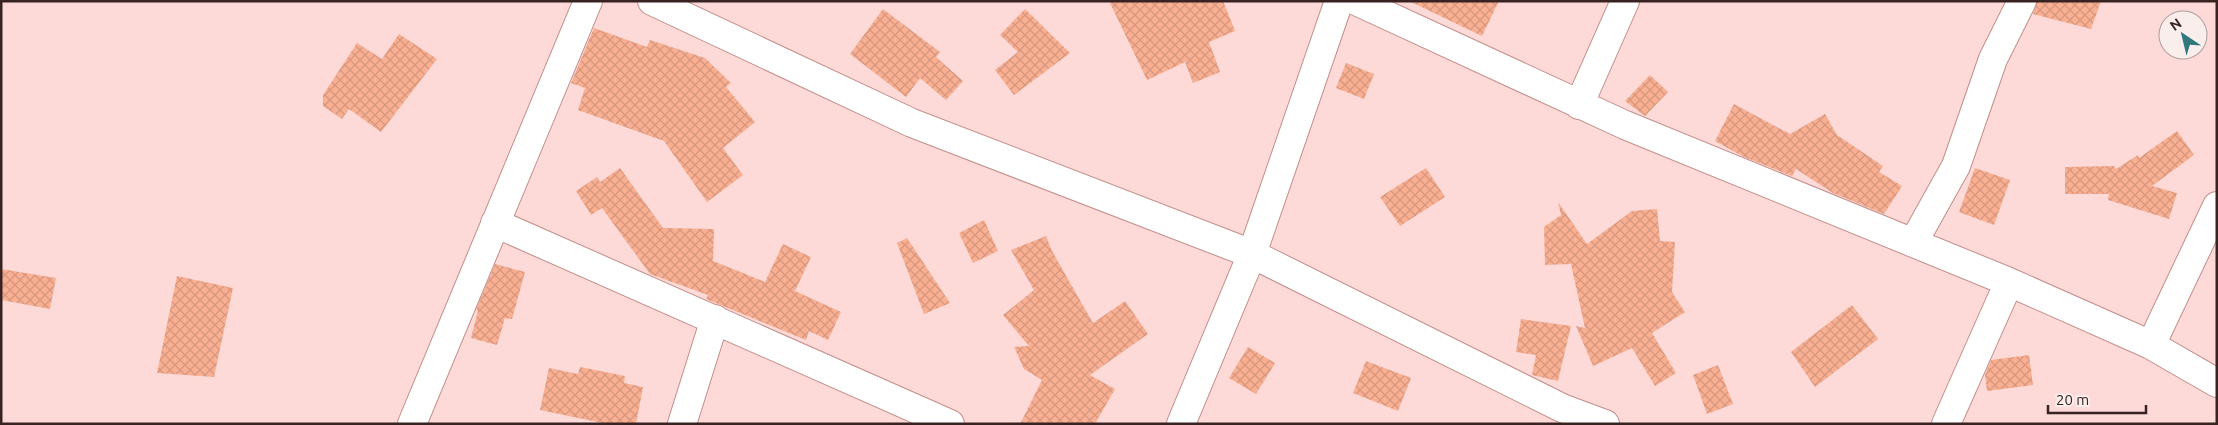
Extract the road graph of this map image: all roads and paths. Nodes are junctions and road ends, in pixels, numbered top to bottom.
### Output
1 (588, 1) edge
2 (652, 1) edge
3 (1339, 1) edge
4 (1356, 1) edge
5 (1624, 1) edge
6 (2022, 1) edge
7 (1579, 105) junction
8 (2217, 206) edge
9 (494, 223) junction
10 (1913, 243) junction
11 (1252, 254) junction
12 (2008, 282) junction
13 (715, 319) junction
14 (2151, 345) junction
15 (2217, 382) edge
16 (412, 424) edge
17 (682, 424) edge
18 (950, 424) edge
19 (1181, 424) edge
20 (1605, 424) edge
21 (1946, 424) edge

1 - 9 street
2 - 11 street
3 - 11 street
4 - 7 street
5 - 7 street
6 - 10 street
7 - 10 street
8 - 14 street
9 - 13 street
9 - 16 street
10 - 12 street
11 - 19 street
11 - 20 street
12 - 14 street
12 - 21 street
13 - 17 street
13 - 18 street
14 - 15 street

